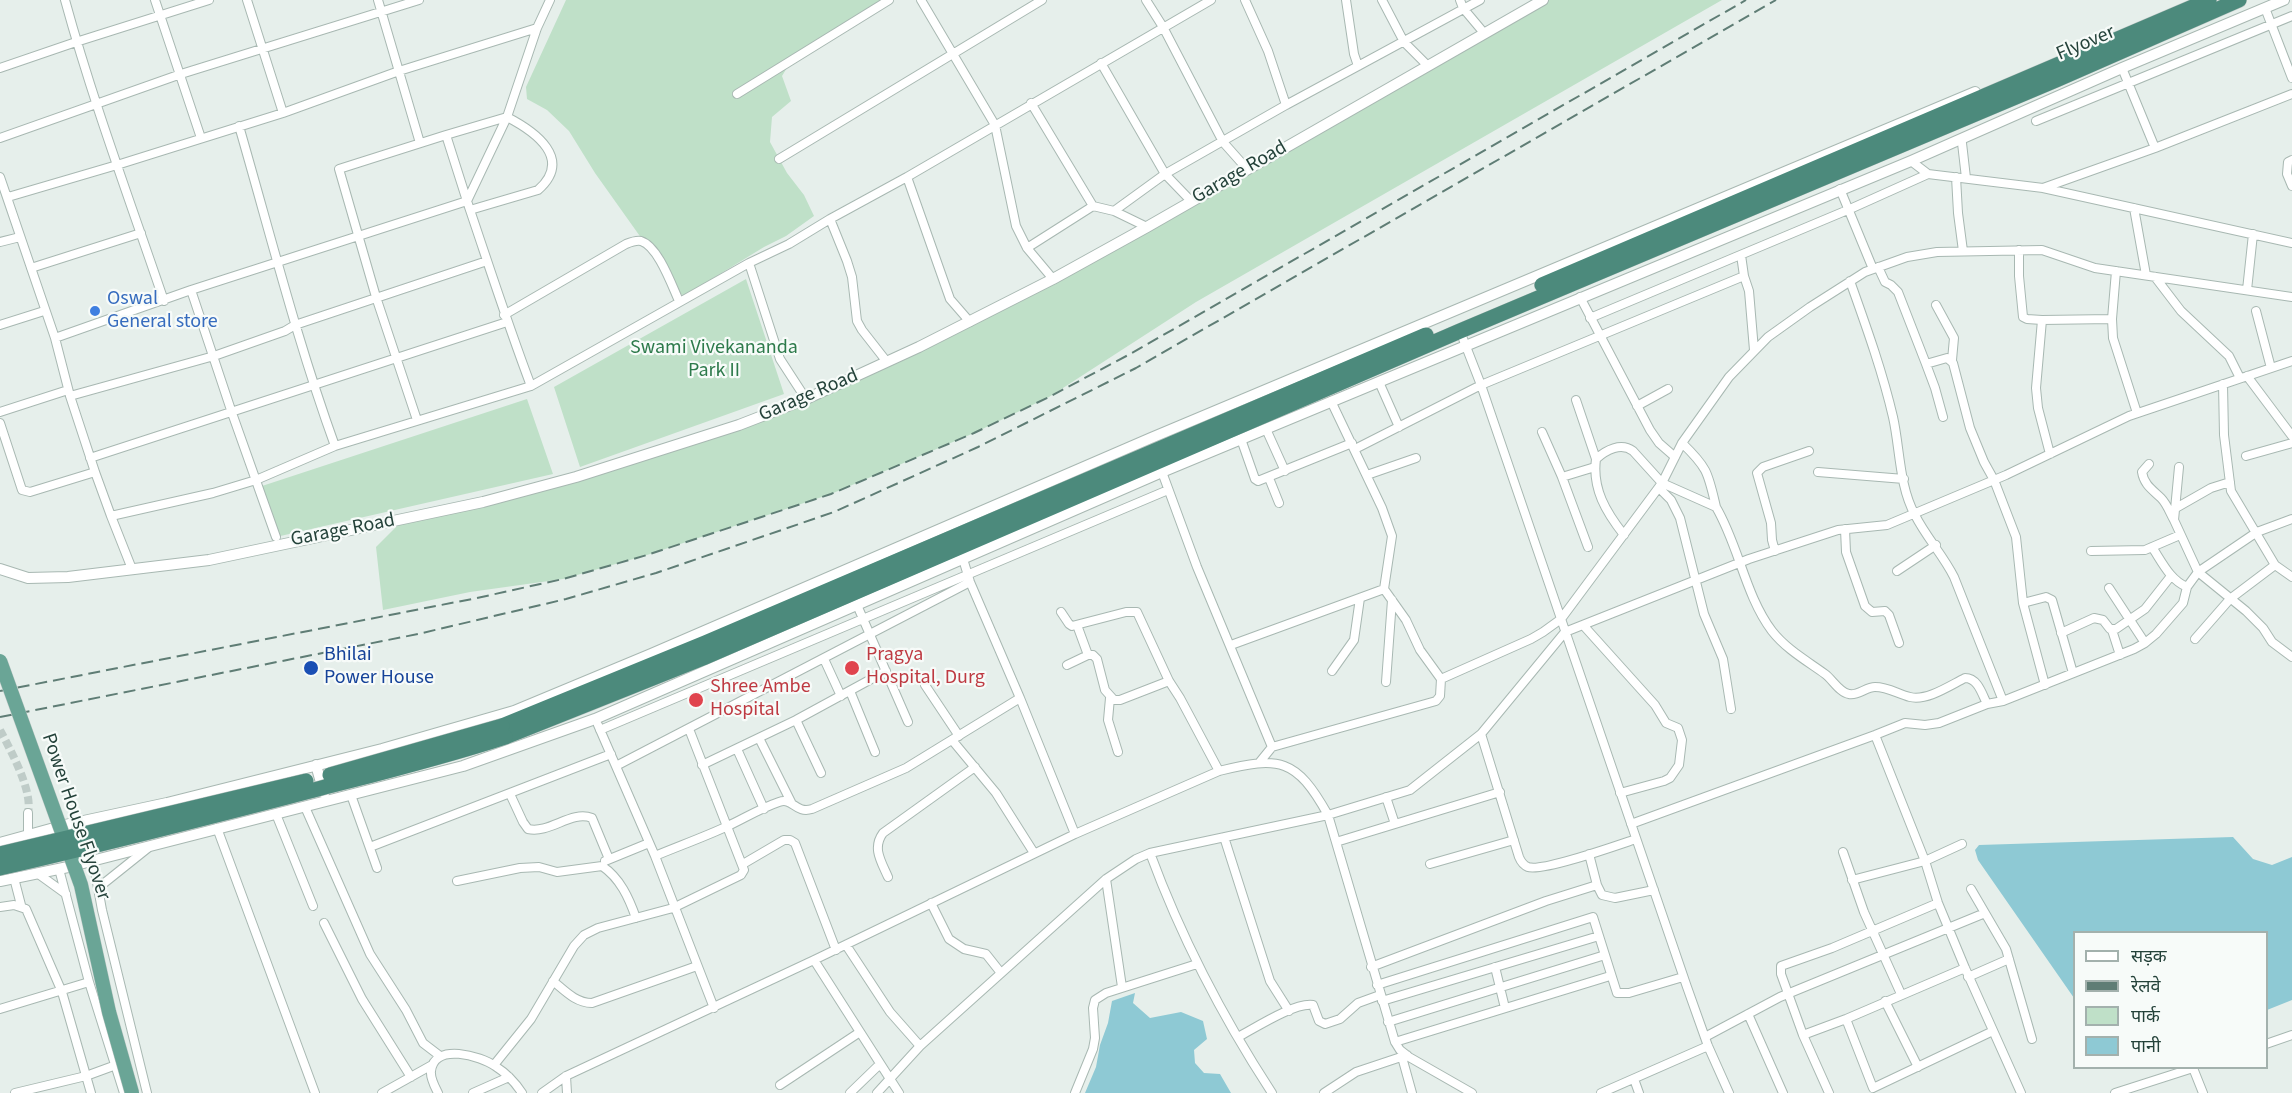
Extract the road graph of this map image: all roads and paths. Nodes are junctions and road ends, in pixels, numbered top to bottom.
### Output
1 (65, 0) edge
2 (155, 0) edge
3 (209, 0) edge
4 (247, 0) edge
5 (378, 0) edge
6 (418, 0) edge
7 (550, 0) edge
8 (889, 0) edge
9 (921, 0) edge
10 (1042, 0) edge
11 (1146, 0) edge
12 (1211, 0) edge
13 (1245, 0) edge
14 (1346, 0) edge
15 (1382, 0) edge
16 (1480, 0) edge
17 (1543, 0) edge
18 (2190, 0) edge
19 (2209, 0) edge
20 (2239, 0) edge
21 (2284, 0) edge
22 (1462, 4) edge
23 (2265, 8) junction
24 (381, 11) junction
25 (160, 15) junction
26 (2292, 16) edge
27 (2272, 26) junction
28 (1163, 27) junction
29 (537, 28) junction
30 (1484, 33) junction
31 (76, 42) junction
32 (1404, 42) junction
33 (2125, 43) junction
34 (261, 48) junction
35 (952, 54) junction
36 (1101, 63) junction
37 (1428, 65) junction
38 (1358, 66) junction
39 (0, 68) edge
40 (2122, 68) junction
41 (399, 71) junction
42 (181, 74) junction
43 (2292, 78) edge
44 (2128, 84) junction
45 (737, 94) dead end
46 (2292, 94) edge
47 (1031, 103) junction
48 (98, 104) junction
49 (1286, 105) junction
50 (283, 112) junction
51 (1951, 113) junction
52 (507, 117) junction
53 (2036, 121) dead end
54 (995, 125) junction
55 (239, 126) junction
56 (446, 135) junction
57 (0, 138) edge
58 (201, 138) junction
59 (1223, 142) junction
60 (420, 143) junction
61 (1962, 143) dead end
62 (2155, 148) junction
63 (779, 159) dead end
64 (2292, 160) edge
65 (1911, 161) junction
66 (117, 165) junction
67 (1247, 169) junction
68 (1165, 174) junction
69 (1928, 174) junction
70 (0, 177) edge
71 (907, 177) junction
72 (1961, 178) junction
73 (2292, 186) edge
74 (2043, 188) junction
75 (1840, 189) junction
76 (8, 197) junction
77 (1191, 201) junction
78 (469, 205) junction
79 (1093, 206) junction
80 (2134, 208) junction
81 (1850, 209) junction
82 (1114, 211) junction
83 (830, 219) junction
84 (1147, 227) junction
85 (141, 233) junction
86 (2253, 234) junction
87 (20, 237) junction
88 (359, 237) junction
89 (0, 242) edge
90 (2292, 243) edge
91 (1027, 248) junction
92 (2019, 250) junction
93 (1963, 251) junction
94 (1741, 255) junction
95 (487, 261) junction
96 (279, 263) junction
97 (749, 263) junction
98 (31, 268) junction
99 (1875, 268) junction
100 (2116, 271) junction
101 (1744, 276) junction
102 (2151, 276) junction
103 (1053, 279) junction
104 (1850, 281) junction
105 (191, 290) junction
106 (2247, 290) junction
107 (376, 297) junction
108 (1580, 297) junction
109 (2292, 297) edge
110 (165, 301) junction
111 (679, 302) junction
112 (1936, 305) dead end
113 (44, 311) junction
114 (2256, 311) dead end
115 (1590, 318) junction
116 (506, 319) junction
117 (2112, 319) junction
118 (2042, 320) junction
119 (970, 322) junction
120 (0, 325) edge
121 (295, 325) junction
122 (1460, 331) junction
123 (1600, 335) junction
124 (55, 338) junction
125 (1467, 346) junction
126 (1754, 350) junction
127 (214, 356) junction
128 (396, 359) junction
129 (1952, 360) junction
130 (2292, 361) edge
131 (887, 362) junction
132 (1926, 364) junction
133 (2271, 368) junction
134 (2244, 377) junction
135 (1379, 382) junction
136 (2223, 384) junction
137 (1481, 385) junction
138 (313, 386) junction
139 (531, 386) junction
140 (1668, 389) dead end
141 (69, 393) junction
142 (806, 399) junction
143 (1575, 400) dead end
144 (1331, 402) junction
145 (1637, 406) junction
146 (0, 412) edge
147 (232, 413) junction
148 (2137, 413) junction
149 (1943, 417) dead end
150 (417, 420) junction
151 (0, 423) edge
152 (1399, 427) junction
153 (1266, 429) junction
154 (1542, 432) dead end
155 (2292, 436) edge
156 (1241, 439) junction
157 (1682, 443) junction
158 (2292, 443) edge
159 (335, 446) junction
160 (1354, 446) junction
161 (1809, 451) dead end
162 (2050, 454) junction
163 (2246, 456) dead end
164 (1675, 457) junction
165 (90, 458) junction
166 (1416, 458) dead end
167 (1595, 463) junction
168 (2149, 464) dead end
169 (2179, 467) dead end
170 (1285, 471) junction
171 (95, 472) junction
172 (1162, 472) junction
173 (1818, 472) dead end
174 (1367, 475) junction
175 (1562, 477) junction
176 (1269, 478) junction
177 (1904, 479) junction
178 (256, 480) junction
179 (1994, 480) junction
180 (2230, 482) junction
181 (1660, 485) junction
182 (1168, 490) junction
183 (1103, 492) junction
184 (1279, 503) dead end
185 (1716, 507) junction
186 (2176, 508) junction
187 (1914, 515) junction
188 (111, 516) junction
189 (2174, 519) junction
190 (2292, 519) edge
191 (1845, 529) junction
192 (2257, 532) junction
193 (1624, 535) junction
194 (2180, 535) junction
195 (276, 537) dead end
196 (1936, 545) junction
197 (1588, 547) dead end
198 (2152, 548) junction
199 (1775, 550) junction
200 (2091, 551) dead end
201 (963, 559) junction
202 (1741, 562) junction
203 (2275, 566) junction
204 (0, 569) edge
205 (132, 569) junction
206 (1897, 571) dead end
207 (2198, 572) junction
208 (2171, 576) junction
209 (969, 578) junction
210 (2292, 578) edge
211 (1696, 580) junction
212 (2187, 587) junction
213 (2109, 588) dead end
214 (1384, 589) junction
215 (1360, 598) junction
216 (2229, 599) junction
217 (1392, 600) junction
218 (2023, 603) junction
219 (857, 605) junction
220 (1061, 612) dead end
221 (862, 618) junction
222 (1561, 619) junction
223 (2130, 620) junction
224 (1077, 625) junction
225 (1583, 625) junction
226 (2112, 630) junction
227 (1565, 632) junction
228 (2061, 633) junction
229 (870, 635) junction
230 (2194, 639) dead end
231 (1899, 643) dead end
232 (2145, 643) junction
233 (1231, 645) junction
234 (1088, 655) junction
235 (2120, 655) junction
236 (2292, 657) edge
237 (824, 659) junction
238 (0, 661) edge
239 (1067, 665) dead end
240 (886, 671) junction
241 (1332, 671) dead end
242 (2073, 673) junction
243 (1442, 679) junction
244 (1169, 681) junction
245 (1386, 682) dead end
246 (2044, 684) junction
247 (925, 685) dead end
248 (850, 691) junction
249 (841, 696) junction
250 (1020, 698) junction
251 (1110, 698) junction
252 (2003, 701) junction
253 (1988, 704) junction
254 (1731, 709) dead end
255 (595, 719) junction
256 (796, 720) junction
257 (908, 722) dead end
258 (689, 729) junction
259 (600, 730) junction
260 (504, 732) junction
261 (1481, 734) junction
262 (1875, 735) junction
263 (759, 738) junction
264 (956, 738) junction
265 (1272, 747) junction
266 (737, 749) junction
267 (875, 752) dead end
268 (1118, 752) dead end
269 (611, 754) junction
270 (1259, 763) junction
271 (316, 765) junction
272 (702, 765) junction
273 (616, 766) junction
274 (975, 767) junction
275 (1219, 771) junction
276 (821, 773) dead end
277 (1500, 792) junction
278 (510, 794) junction
279 (1620, 794) junction
280 (351, 795) junction
281 (1386, 797) junction
282 (326, 802) junction
283 (791, 802) junction
284 (158, 805) junction
285 (305, 807) junction
286 (764, 809) junction
287 (28, 813) tunnel mouth
288 (276, 814) junction
289 (1328, 814) junction
290 (1395, 824) junction
291 (1631, 824) junction
292 (726, 826) junction
293 (217, 828) junction
294 (1075, 834) junction
295 (28, 836) junction
296 (1224, 837) junction
297 (1636, 839) junction
298 (167, 840) junction
299 (1514, 840) junction
300 (1336, 842) junction
301 (0, 843) edge
302 (649, 843) junction
303 (153, 844) junction
304 (1962, 844) dead end
305 (370, 847) junction
306 (1843, 852) dead end
307 (1150, 853) junction
308 (0, 854) edge
309 (1034, 854) junction
310 (1589, 854) junction
311 (654, 856) junction
312 (609, 859) junction
313 (93, 860) junction
314 (1925, 861) junction
315 (743, 864) junction
316 (1430, 864) dead end
317 (593, 866) junction
318 (0, 868) edge
319 (377, 868) dead end
320 (59, 869) junction
321 (37, 873) junction
322 (888, 877) dead end
323 (14, 878) junction
324 (1106, 879) junction
325 (1852, 880) junction
326 (0, 881) edge
327 (457, 881) dead end
328 (1597, 885) junction
329 (1971, 889) dead end
330 (1654, 890) junction
331 (99, 893) junction
332 (67, 894) junction
333 (931, 903) junction
334 (1938, 903) junction
335 (21, 905) junction
336 (313, 906) dead end
337 (0, 907) edge
338 (673, 908) junction
339 (1985, 913) junction
340 (636, 918) junction
341 (324, 923) dead end
342 (1950, 928) junction
343 (1872, 931) junction
344 (1599, 936) junction
345 (846, 945) junction
346 (836, 950) junction
347 (1883, 954) junction
348 (1605, 956) junction
349 (2009, 959) junction
350 (814, 960) junction
351 (1197, 964) junction
352 (697, 966) junction
353 (1371, 967) junction
354 (1495, 967) junction
355 (1966, 972) junction
356 (1001, 973) junction
357 (1610, 976) junction
358 (1683, 977) junction
359 (554, 981) junction
360 (89, 982) junction
361 (1377, 985) junction
362 (1122, 987) junction
363 (1501, 987) junction
364 (62, 992) junction
365 (1789, 994) junction
366 (1901, 994) junction
367 (1381, 998) junction
368 (1886, 1001) junction
369 (714, 1008) junction
370 (1505, 1008) junction
371 (0, 1009) edge
372 (1289, 1011) junction
373 (1748, 1014) junction
374 (1846, 1019) junction
375 (1388, 1022) junction
376 (1993, 1031) junction
377 (860, 1032) junction
378 (1803, 1035) junction
379 (2292, 1035) edge
380 (1238, 1037) junction
381 (1705, 1037) junction
382 (2032, 1039) dead end
383 (1395, 1042) junction
384 (2268, 1043) edge
385 (920, 1046) junction
386 (1708, 1046) junction
387 (440, 1056) junction
388 (1404, 1056) junction
389 (880, 1064) junction
390 (116, 1065) junction
391 (432, 1065) junction
392 (494, 1065) junction
393 (1918, 1067) junction
394 (2190, 1069) edge
395 (2193, 1069) edge
396 (86, 1076) junction
397 (566, 1076) junction
398 (411, 1077) junction
399 (509, 1077) junction
400 (1634, 1079) junction
401 (890, 1080) junction
402 (780, 1085) dead end
403 (1873, 1091) edge
404 (434, 1092) edge
405 (15, 1093) edge
406 (91, 1093) edge
407 (124, 1093) edge
408 (132, 1093) edge
409 (147, 1093) edge
410 (315, 1093) edge
411 (382, 1093) edge
412 (473, 1093) edge
413 (522, 1093) edge
414 (542, 1093) edge
415 (567, 1093) edge
416 (850, 1093) edge
417 (877, 1093) edge
418 (898, 1093) edge
419 (1075, 1093) edge
420 (1272, 1093) edge
421 (1324, 1093) edge
422 (1412, 1093) edge
423 (1472, 1093) edge
424 (1601, 1093) edge
425 (1639, 1093) edge
426 (1729, 1093) edge
427 (1783, 1093) edge
428 (1829, 1093) edge
429 (2021, 1093) edge
430 (2115, 1093) edge
431 (2203, 1093) edge

1 - 31 street
2 - 25 street
3 - 25 street
4 - 34 street
5 - 24 street
6 - 24 street
7 - 29 street
8 - 45 street
9 - 35 street
10 - 35 street
11 - 28 street
12 - 28 street
13 - 49 street
14 - 38 street
15 - 32 street
16 - 22 street
17 - 30 street, Garage Road
18 - 51 street
19 - 33 highway, Flyover
20 - 33 highway, Flyover
21 - 23 street
22 - 30 street
22 - 32 street
23 - 27 street
23 - 40 street
24 - 34 street
24 - 41 street
25 - 31 street
25 - 42 street
26 - 27 street
27 - 43 street
27 - 44 street
28 - 36 street
28 - 59 street
29 - 41 street
29 - 52 street
30 - 37 street, Garage Road
31 - 39 street
31 - 48 street
32 - 37 street
32 - 38 street
33 - 51 highway, Flyover
34 - 42 street
34 - 50 street
35 - 54 street
35 - 63 street
36 - 47 street
36 - 68 street
37 - 67 street, Garage Road
38 - 49 street
40 - 44 street
40 - 65 street
41 - 50 street
41 - 60 street
42 - 48 street
42 - 58 street
44 - 53 street
44 - 62 street
46 - 62 street
47 - 54 street
47 - 79 street
48 - 57 street
48 - 66 street
49 - 59 street
50 - 55 street
51 - 122 highway
51 - 260 highway
51 - 271 street
52 - 56 street
52 - 78 street
52 - 78 street
54 - 71 street
54 - 91 street
55 - 58 street
55 - 96 street
56 - 60 street
56 - 78 street
58 - 66 street
59 - 67 street
59 - 68 street
60 - 88 street
61 - 72 street
62 - 74 street
64 - 73 street
65 - 69 street
65 - 75 street
66 - 76 street
66 - 85 street
67 - 77 street, Garage Road
68 - 77 street
68 - 82 street
69 - 72 street
69 - 81 street
70 - 76 street
71 - 83 street
71 - 119 street
72 - 74 street
72 - 93 street
74 - 80 street
75 - 81 street
75 - 108 street
76 - 87 street
77 - 84 street, Garage Road
78 - 88 street
78 - 95 street
79 - 82 street
79 - 91 street
80 - 86 street
80 - 102 street
81 - 94 street
81 - 99 street
82 - 84 street
83 - 97 street
83 - 131 street
84 - 103 street, Garage Road
85 - 98 street
85 - 110 street
86 - 90 street
86 - 106 street
87 - 89 street
87 - 98 street
88 - 96 street
88 - 107 street
91 - 103 street
92 - 93 street
92 - 100 street
92 - 118 street
93 - 99 street
94 - 101 street
94 - 115 street
95 - 107 street
95 - 116 street
96 - 105 street
96 - 121 street
97 - 111 street
97 - 142 street
98 - 113 street
99 - 104 street
99 - 132 street
100 - 102 street
100 - 117 street
101 - 123 street
101 - 126 street
102 - 106 street
102 - 134 street
103 - 119 street, Garage Road
104 - 126 street
104 - 177 street
105 - 110 street
105 - 127 street
106 - 109 street
107 - 121 street
107 - 128 street
108 - 115 street
108 - 125 street
110 - 124 street
111 - 116 street
111 - 139 street
112 - 129 street
113 - 120 street
113 - 124 street
114 - 133 street
115 - 123 street
116 - 128 street
116 - 139 street
117 - 118 street
117 - 148 street
118 - 162 street
119 - 131 street, Garage Road
121 - 127 street
121 - 138 street
122 - 125 street
122 - 183 highway
123 - 137 street
123 - 145 street
124 - 141 street
125 - 135 street
125 - 137 street
126 - 157 street
127 - 141 street
127 - 147 street
128 - 138 street
128 - 150 street
129 - 132 street
129 - 179 street
130 - 133 street
131 - 142 street, Garage Road
132 - 149 street
133 - 134 street
134 - 136 street
134 - 155 street
135 - 144 street
135 - 152 street
136 - 148 street
136 - 180 street
137 - 152 street
137 - 222 street
138 - 147 street
138 - 159 street
139 - 150 street
140 - 145 street
141 - 146 street
141 - 165 street
142 - 205 street, Garage Road
143 - 167 street
144 - 153 street
144 - 160 street
145 - 164 street
147 - 165 street
147 - 178 street
148 - 162 street
150 - 159 street
151 - 171 street
152 - 160 street
153 - 156 street
153 - 170 street
154 - 175 street
156 - 172 street
156 - 176 street
157 - 164 street
157 - 185 street
158 - 163 street
159 - 178 street
160 - 170 street
160 - 174 street
161 - 199 street
162 - 179 street
164 - 181 street
165 - 171 street
166 - 174 street
167 - 175 street
167 - 181 street
167 - 193 street
168 - 189 street
169 - 186 street
170 - 176 street
171 - 188 street
172 - 182 street
172 - 183 street
173 - 177 street
174 - 214 street
175 - 197 street
176 - 184 street
177 - 187 street
178 - 188 street
178 - 195 street
179 - 187 street
179 - 218 street
180 - 186 street
180 - 192 street
181 - 185 street
181 - 193 street
181 - 211 street
182 - 209 street
182 - 233 street
183 - 201 street
183 - 260 highway
185 - 202 street
186 - 189 street
187 - 191 street
187 - 196 street
188 - 205 street
189 - 194 street
190 - 192 street
191 - 199 street
191 - 231 street
192 - 203 street
192 - 207 street
193 - 222 street
194 - 198 street
194 - 207 street
196 - 206 street
196 - 252 street
198 - 200 street
198 - 208 street
199 - 202 street
201 - 209 street
201 - 219 street
202 - 211 street
202 - 253 street
203 - 210 street
203 - 216 street
204 - 205 street, Garage Road
207 - 212 street
207 - 216 street
208 - 212 street
208 - 223 street
209 - 221 street
209 - 229 street
209 - 250 street
211 - 225 street
211 - 254 street
212 - 232 street
213 - 223 street
214 - 215 street
214 - 217 street
215 - 233 street
215 - 241 street
216 - 230 street
216 - 236 street
217 - 243 street
217 - 245 street
218 - 228 street
218 - 246 street
219 - 221 street
219 - 255 street
220 - 224 street
221 - 229 street
221 - 259 street
222 - 227 street
222 - 243 street
223 - 226 street
223 - 232 street
224 - 234 street
224 - 244 street
225 - 227 street
225 - 279 street
226 - 228 street
226 - 235 street
227 - 261 street
227 - 279 street
228 - 242 street
229 - 237 street
229 - 240 street
232 - 235 street
233 - 265 street
234 - 239 street
234 - 251 street
235 - 242 street
237 - 249 street
237 - 258 street
238 - 408 main road, Power House Flyover, bridge
240 - 248 street
240 - 257 street
242 - 246 street
243 - 265 street
244 - 251 street
244 - 275 street
246 - 252 street
247 - 264 street
248 - 249 street
248 - 267 street
249 - 256 street
250 - 264 street
250 - 294 street
251 - 268 street
252 - 253 street
253 - 262 street
255 - 259 street
255 - 280 street
256 - 263 street
256 - 276 street
258 - 272 street
258 - 273 street
259 - 269 street
260 - 308 highway, bridge
260 - 318 highway, bridge
261 - 277 street
261 - 281 street
262 - 291 street
262 - 314 street
263 - 266 street
263 - 283 street
264 - 274 street
264 - 283 street
265 - 270 street
266 - 272 street
266 - 286 street
269 - 273 street
269 - 278 street
270 - 275 street
270 - 289 street
271 - 282 street
271 - 284 street
272 - 292 street
273 - 302 street
274 - 309 street
274 - 322 street
275 - 294 street
277 - 290 street
277 - 299 street
278 - 305 street
278 - 312 street
279 - 291 street
280 - 282 street
280 - 305 street
281 - 289 street
281 - 290 street
282 - 285 street
283 - 286 street
284 - 295 street
284 - 298 street
285 - 288 street
285 - 387 street
286 - 292 street
287 - 295 street
288 - 293 street
288 - 336 street
289 - 296 street
289 - 300 street
290 - 300 street
291 - 297 street
292 - 311 street
292 - 315 street
293 - 298 street
293 - 410 street
294 - 309 street
295 - 301 street
296 - 307 street
296 - 372 street
297 - 310 street
297 - 330 street
298 - 303 street
299 - 310 street
299 - 316 street
300 - 353 street
302 - 311 street
302 - 312 street
303 - 313 street
303 - 331 street
304 - 314 street
305 - 319 street
306 - 325 street
307 - 324 street
307 - 351 street
309 - 333 street
310 - 328 street
311 - 338 street
312 - 317 street
313 - 320 street
313 - 331 street
314 - 325 street
314 - 334 street
315 - 338 street
315 - 346 street
317 - 327 street
317 - 340 street
320 - 321 street
320 - 332 street
321 - 323 street
321 - 332 street
323 - 326 street
323 - 335 street
324 - 356 street
324 - 362 street
325 - 343 street
328 - 330 street
328 - 353 street
329 - 339 street
330 - 358 street
331 - 409 street
332 - 360 street
333 - 345 street
333 - 356 street
334 - 342 street
334 - 343 street
335 - 337 street
335 - 364 street
338 - 340 street
338 - 352 street
339 - 342 street
339 - 349 street
340 - 359 street
341 - 398 street
342 - 347 street
342 - 355 street
343 - 347 street
343 - 365 street
344 - 348 street
344 - 354 street
344 - 361 street
345 - 346 street
345 - 385 street
346 - 350 street
347 - 365 street
347 - 366 street
348 - 357 street
348 - 363 street
349 - 355 street
349 - 382 street
350 - 369 street
350 - 377 street
351 - 362 street
351 - 380 street
352 - 359 street
352 - 369 street
353 - 361 street
354 - 363 street
354 - 367 street
355 - 366 street
355 - 376 street
356 - 385 street
357 - 358 street
357 - 370 street
358 - 381 street
359 - 392 street
360 - 364 street
360 - 390 street
361 - 367 street
362 - 419 street
363 - 370 street
363 - 375 street
364 - 371 street
364 - 396 street
365 - 373 street
365 - 378 street
366 - 368 street
367 - 372 street
367 - 375 street
368 - 374 street
368 - 393 street
369 - 397 street
370 - 383 street
372 - 380 street
373 - 381 street
373 - 427 street
374 - 378 street
374 - 403 street
375 - 383 street
376 - 393 street
376 - 429 street
377 - 389 street
377 - 402 street
378 - 428 street
379 - 384 street
380 - 420 street
381 - 386 street
383 - 388 street
385 - 401 street
386 - 400 street
386 - 426 street
387 - 391 street
387 - 392 street
388 - 421 street
388 - 422 street
388 - 423 street
389 - 401 street
389 - 416 street
390 - 396 street
390 - 407 street
391 - 398 street
391 - 404 street
392 - 399 street
393 - 403 street
394 - 430 street
395 - 431 street
396 - 405 street
396 - 406 street
397 - 414 street
397 - 415 street
398 - 411 street
399 - 412 street
399 - 413 street
400 - 424 street
400 - 425 street
401 - 417 street
401 - 418 street

